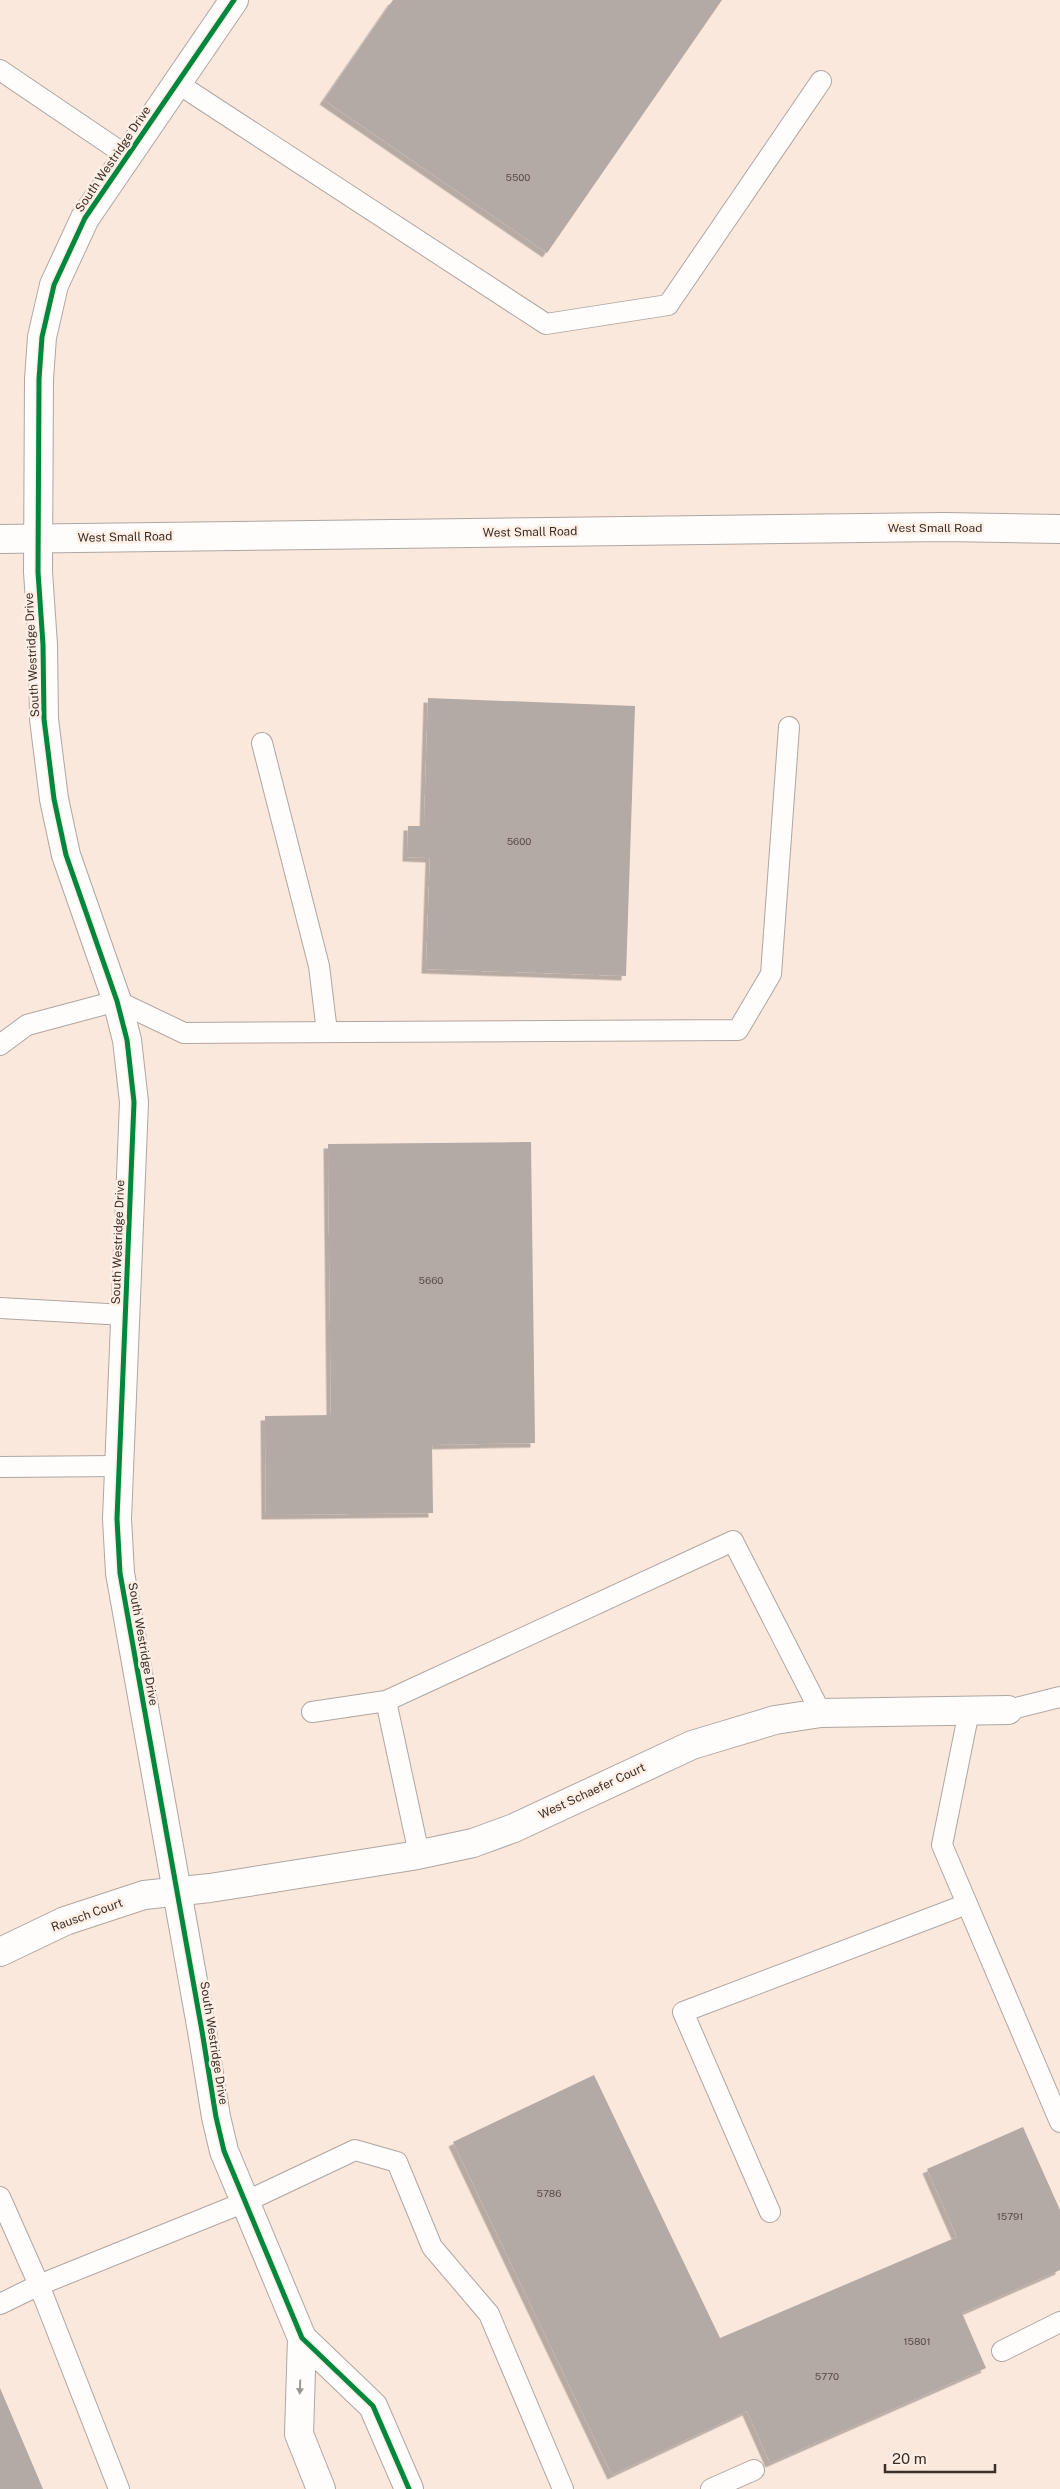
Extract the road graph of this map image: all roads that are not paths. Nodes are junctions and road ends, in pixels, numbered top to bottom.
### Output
1 (234, 0) edge
2 (0, 70) edge
3 (821, 81) dead end
4 (177, 83) junction
5 (127, 156) junction
6 (1060, 528) edge
7 (38, 538) junction
8 (0, 539) edge
9 (789, 727) dead end
10 (262, 743) dead end
11 (117, 1001) junction
12 (327, 1032) junction
13 (0, 1045) edge
14 (0, 1308) edge
15 (125, 1315) junction
16 (119, 1466) junction
17 (0, 1467) edge
18 (1060, 1697) edge
19 (386, 1701) junction
20 (1008, 1710) joint
21 (970, 1711) junction
22 (312, 1712) dead end
23 (820, 1713) junction
24 (419, 1854) junction
25 (177, 1892) junction
26 (968, 1904) junction
27 (0, 1952) edge
28 (1060, 2122) edge
29 (0, 2197) edge
30 (244, 2202) junction
31 (770, 2212) dead end
32 (39, 2285) junction
33 (0, 2304) edge
34 (1060, 2322) edge
35 (302, 2338) junction
36 (1002, 2351) dead end
37 (754, 2470) dead end
38 (119, 2489) edge
39 (321, 2489) edge
40 (409, 2489) edge
41 (564, 2489) edge
42 (711, 2489) edge

1 - 4 street, South Westridge Drive
2 - 5 lane
3 - 4 lane
4 - 5 street, South Westridge Drive
5 - 7 street, South Westridge Drive
6 - 7 street, West Small Road
7 - 8 street, West Small Road
7 - 11 street, South Westridge Drive
9 - 12 lane
10 - 12 lane
11 - 12 lane
11 - 13 lane
11 - 15 street, South Westridge Drive
14 - 15 lane
15 - 16 street, South Westridge Drive
16 - 17 lane
16 - 25 street, South Westridge Drive
18 - 20 lane
19 - 22 lane
19 - 23 lane
19 - 24 lane
20 - 21 street, West Schaefer Court
21 - 23 street, West Schaefer Court
21 - 26 lane
23 - 24 street, West Schaefer Court
24 - 25 street, West Schaefer Court
25 - 27 street, Rausch Court
25 - 30 street, South Westridge Drive
26 - 28 lane
26 - 31 lane
29 - 32 lane
30 - 32 lane
30 - 35 street, South Westridge Drive
30 - 41 lane
32 - 33 lane
32 - 38 lane
34 - 36 lane
35 -> 39 street, South Westridge Drive
35 - 40 street, South Westridge Drive
37 - 42 lane

